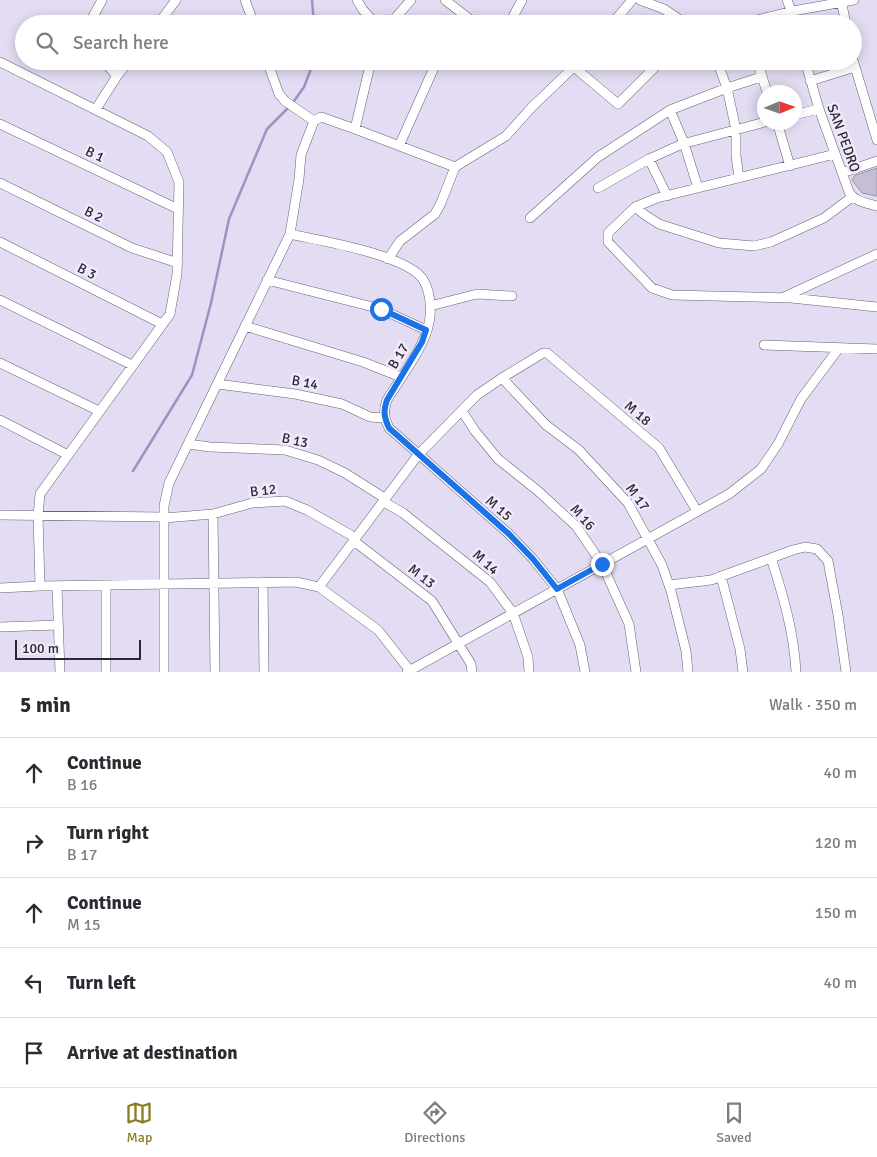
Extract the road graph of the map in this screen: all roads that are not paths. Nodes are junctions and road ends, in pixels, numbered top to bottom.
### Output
1 (102, 0) edge
2 (176, 0) edge
3 (245, 0) edge
4 (358, 0) edge
5 (411, 0) edge
6 (445, 0) edge
7 (522, 0) edge
8 (632, 0) edge
9 (640, 0) edge
10 (787, 0) edge
11 (854, 0) edge
12 (841, 1) edge
13 (792, 11) junction
14 (94, 15) edge
15 (165, 15) edge
16 (251, 15) edge
17 (368, 15) edge
18 (398, 15) edge
19 (462, 15) edge
20 (514, 15) edge
21 (620, 15) edge
22 (673, 15) edge
23 (776, 15) edge
24 (793, 15) edge
25 (844, 15) edge
26 (0, 62) edge
27 (15, 69) edge
28 (16, 70) edge
29 (111, 70) edge
30 (122, 70) edge
31 (271, 70) edge
32 (369, 70) edge
33 (433, 70) edge
34 (571, 70) edge
35 (583, 70) edge
36 (652, 70) edge
37 (720, 70) edge
38 (759, 70) edge
39 (807, 70) edge
40 (838, 70) edge
41 (856, 70) edge
42 (117, 76) junction
43 (761, 77) junction
44 (810, 81) junction
45 (764, 85) edge
46 (727, 88) junction
47 (96, 109) junction
48 (818, 109) junction
49 (670, 110) junction
50 (802, 113) edge
51 (314, 121) junction
52 (0, 124) edge
53 (757, 124) edge
54 (355, 128) junction
55 (736, 130) junction
56 (779, 130) edge
57 (877, 140) edge
58 (684, 143) junction
59 (399, 146) junction
60 (834, 154) junction
61 (649, 159) junction
62 (877, 161) edge
63 (790, 166) junction
64 (455, 167) junction
65 (842, 173) junction
66 (739, 178) junction
67 (0, 183) edge
68 (598, 188) dead end
69 (698, 188) junction
70 (666, 196) junction
71 (852, 197) junction
72 (877, 206) edge
73 (635, 207) junction
74 (178, 209) junction
75 (530, 218) dead end
76 (290, 234) junction
77 (0, 242) edge
78 (877, 254) edge
79 (388, 259) junction
80 (178, 263) junction
81 (267, 280) junction
82 (512, 296) dead end
83 (781, 298) junction
84 (0, 300) edge
85 (430, 306) junction
86 (877, 307) edge
87 (162, 324) junction
88 (245, 326) junction
89 (426, 330) junction
90 (764, 345) dead end
91 (839, 348) junction
92 (877, 349) edge
93 (0, 363) edge
94 (132, 365) junction
95 (401, 377) junction
96 (502, 378) junction
97 (217, 384) junction
98 (462, 410) junction
99 (99, 411) junction
100 (385, 418) junction
101 (0, 420) edge
102 (188, 444) junction
103 (68, 455) junction
104 (418, 456) junction
105 (385, 500) junction
106 (697, 511) junction
107 (214, 514) junction
108 (0, 516) edge
109 (38, 516) junction
110 (164, 517) junction
111 (648, 538) junction
112 (355, 540) junction
113 (771, 558) junction
114 (602, 564) junction
115 (720, 576) junction
116 (263, 582) junction
117 (214, 583) junction
118 (165, 584) junction
119 (106, 585) junction
120 (669, 585) junction
121 (40, 586) junction
122 (58, 586) junction
123 (319, 587) junction
124 (0, 588) edge
125 (557, 589) junction
126 (513, 613) junction
127 (58, 625) junction
128 (0, 626) edge
129 (459, 644) junction
130 (60, 672) edge
131 (106, 672) edge
132 (164, 672) edge
133 (215, 672) edge
134 (264, 672) edge
135 (410, 672) edge
136 (472, 672) edge
137 (530, 672) edge
138 (585, 672) edge
139 (636, 672) edge
140 (688, 672) edge
141 (743, 672) edge
142 (796, 672) edge
143 (846, 672) edge

1 - 14 street
2 - 15 street
3 - 16 street
4 - 17 street
5 - 18 street
6 - 19 street
7 - 20 street
8 - 21 street
9 - 22 street
10 - 13 street
11 - 12 street
12 - 13 street
12 - 25 street
13 - 23 street
13 - 24 street
26 - 27 street
28 - 47 street
29 - 42 street
30 - 42 street
31 - 51 street
32 - 54 street
33 - 59 street
34 - 64 street
35 - 36 street
37 - 46 street
38 - 43 street
39 - 44 street, SAN PEDRO
40 - 44 street
41 - 57 street
42 - 47 street
43 - 45 street
43 - 46 street
44 - 48 street, SAN PEDRO
46 - 49 street
46 - 55 street
47 - 74 street
48 - 50 street
48 - 60 street, SAN PEDRO
49 - 58 street
49 - 75 street
51 - 54 street
51 - 76 street
52 - 74 street, B 1
53 - 55 street
54 - 59 street
55 - 58 street
55 - 66 street
56 - 63 street
58 - 61 street
58 - 69 street
59 - 64 street
60 - 63 street
60 - 65 street, SAN PEDRO
61 - 68 street
61 - 70 street
62 - 65 street
63 - 66 street
64 - 79 street
65 - 71 street, SAN PEDRO
66 - 69 street
67 - 80 street, B 2
69 - 70 street
70 - 73 street
71 - 72 street
71 - 73 street
73 - 83 street
74 - 80 street
76 - 79 street, B 17
76 - 81 street
77 - 87 street, B 3
78 - 83 street
79 - 85 street, B 17
80 - 87 street
81 - 88 street
81 - 89 street
82 - 85 street
83 - 86 street
84 - 94 street
85 - 89 street, B 17
87 - 94 street
88 - 95 street
88 - 97 street
89 - 95 street, B 17
90 - 91 street
91 - 92 street
91 - 106 street
93 - 99 street
94 - 99 street
95 - 100 street, B 17
96 - 98 street
96 - 106 street, M 18
96 - 111 street, M 17
97 - 100 street, B 14
97 - 102 street
98 - 104 street
98 - 114 street, M 16
99 - 103 street
100 - 104 street
101 - 103 street
102 - 105 street, B 13
102 - 110 street
103 - 109 street
104 - 105 street
104 - 125 street, M 15
105 - 112 street
105 - 126 street, M 14
106 - 111 street
107 - 110 street, B 12
107 - 112 street, B 12
107 - 117 street
108 - 109 street, B 12
109 - 110 street, B 12
109 - 121 street
110 - 118 street
111 - 114 street
111 - 120 street, M 17
112 - 123 street
112 - 129 street, M 13
113 - 115 street
113 - 142 street
113 - 143 street
114 - 125 street
114 - 139 street, M 16
115 - 120 street
115 - 141 street
116 - 117 street
116 - 123 street
116 - 134 street
117 - 118 street
117 - 133 street
118 - 119 street
118 - 132 street
119 - 122 street
119 - 131 street
120 - 140 street, M 17
121 - 122 street
121 - 124 street
122 - 127 street
123 - 135 street
125 - 126 street
125 - 138 street, M 15
126 - 129 street
126 - 137 street, M 14
127 - 128 street
127 - 130 street
129 - 135 street
129 - 136 street, M 13

